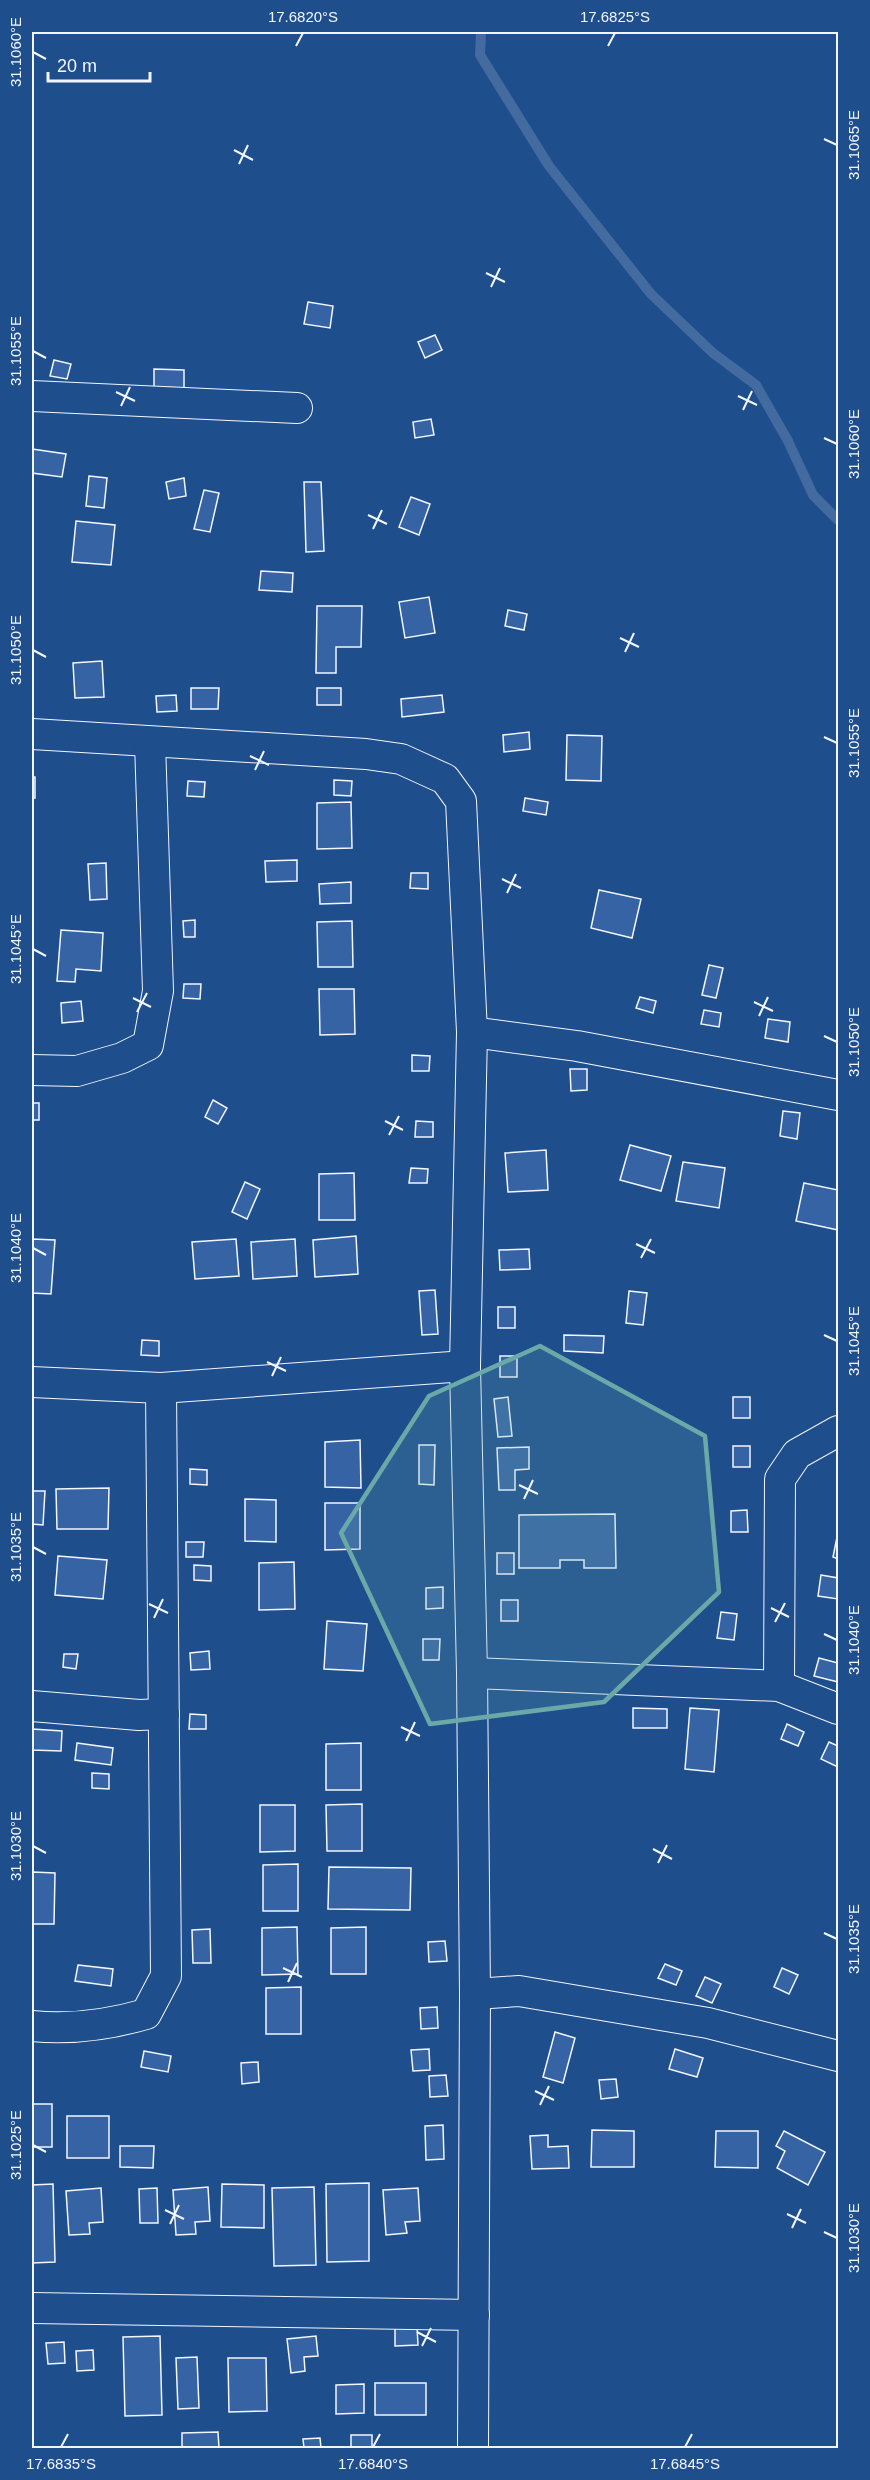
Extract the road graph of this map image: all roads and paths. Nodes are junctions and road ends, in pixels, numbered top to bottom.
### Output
1 (32, 396) edge
2 (297, 408) dead end
3 (32, 734) edge
4 (150, 742) junction
5 (472, 1032) junction
6 (32, 1070) edge
7 (838, 1095) edge
8 (465, 1366) junction
9 (32, 1382) edge
10 (161, 1388) junction
11 (838, 1431) edge
12 (472, 1673) junction
13 (778, 1686) junction
14 (32, 1706) edge
15 (838, 1709) edge
16 (164, 1714) junction
17 (475, 1994) junction
18 (32, 2026) edge
19 (838, 2056) edge
20 (32, 2308) edge
21 (474, 2315) junction
22 (473, 2448) edge

1 - 2 street
3 - 4 street
4 - 5 street
4 - 6 street
5 - 7 street
5 - 8 street
8 - 10 street
8 - 12 street
9 - 10 street
10 - 16 street
11 - 13 street
12 - 13 street
12 - 17 street
13 - 15 street
14 - 16 street
16 - 18 street
17 - 19 street
17 - 21 street
20 - 21 street
21 - 22 street

